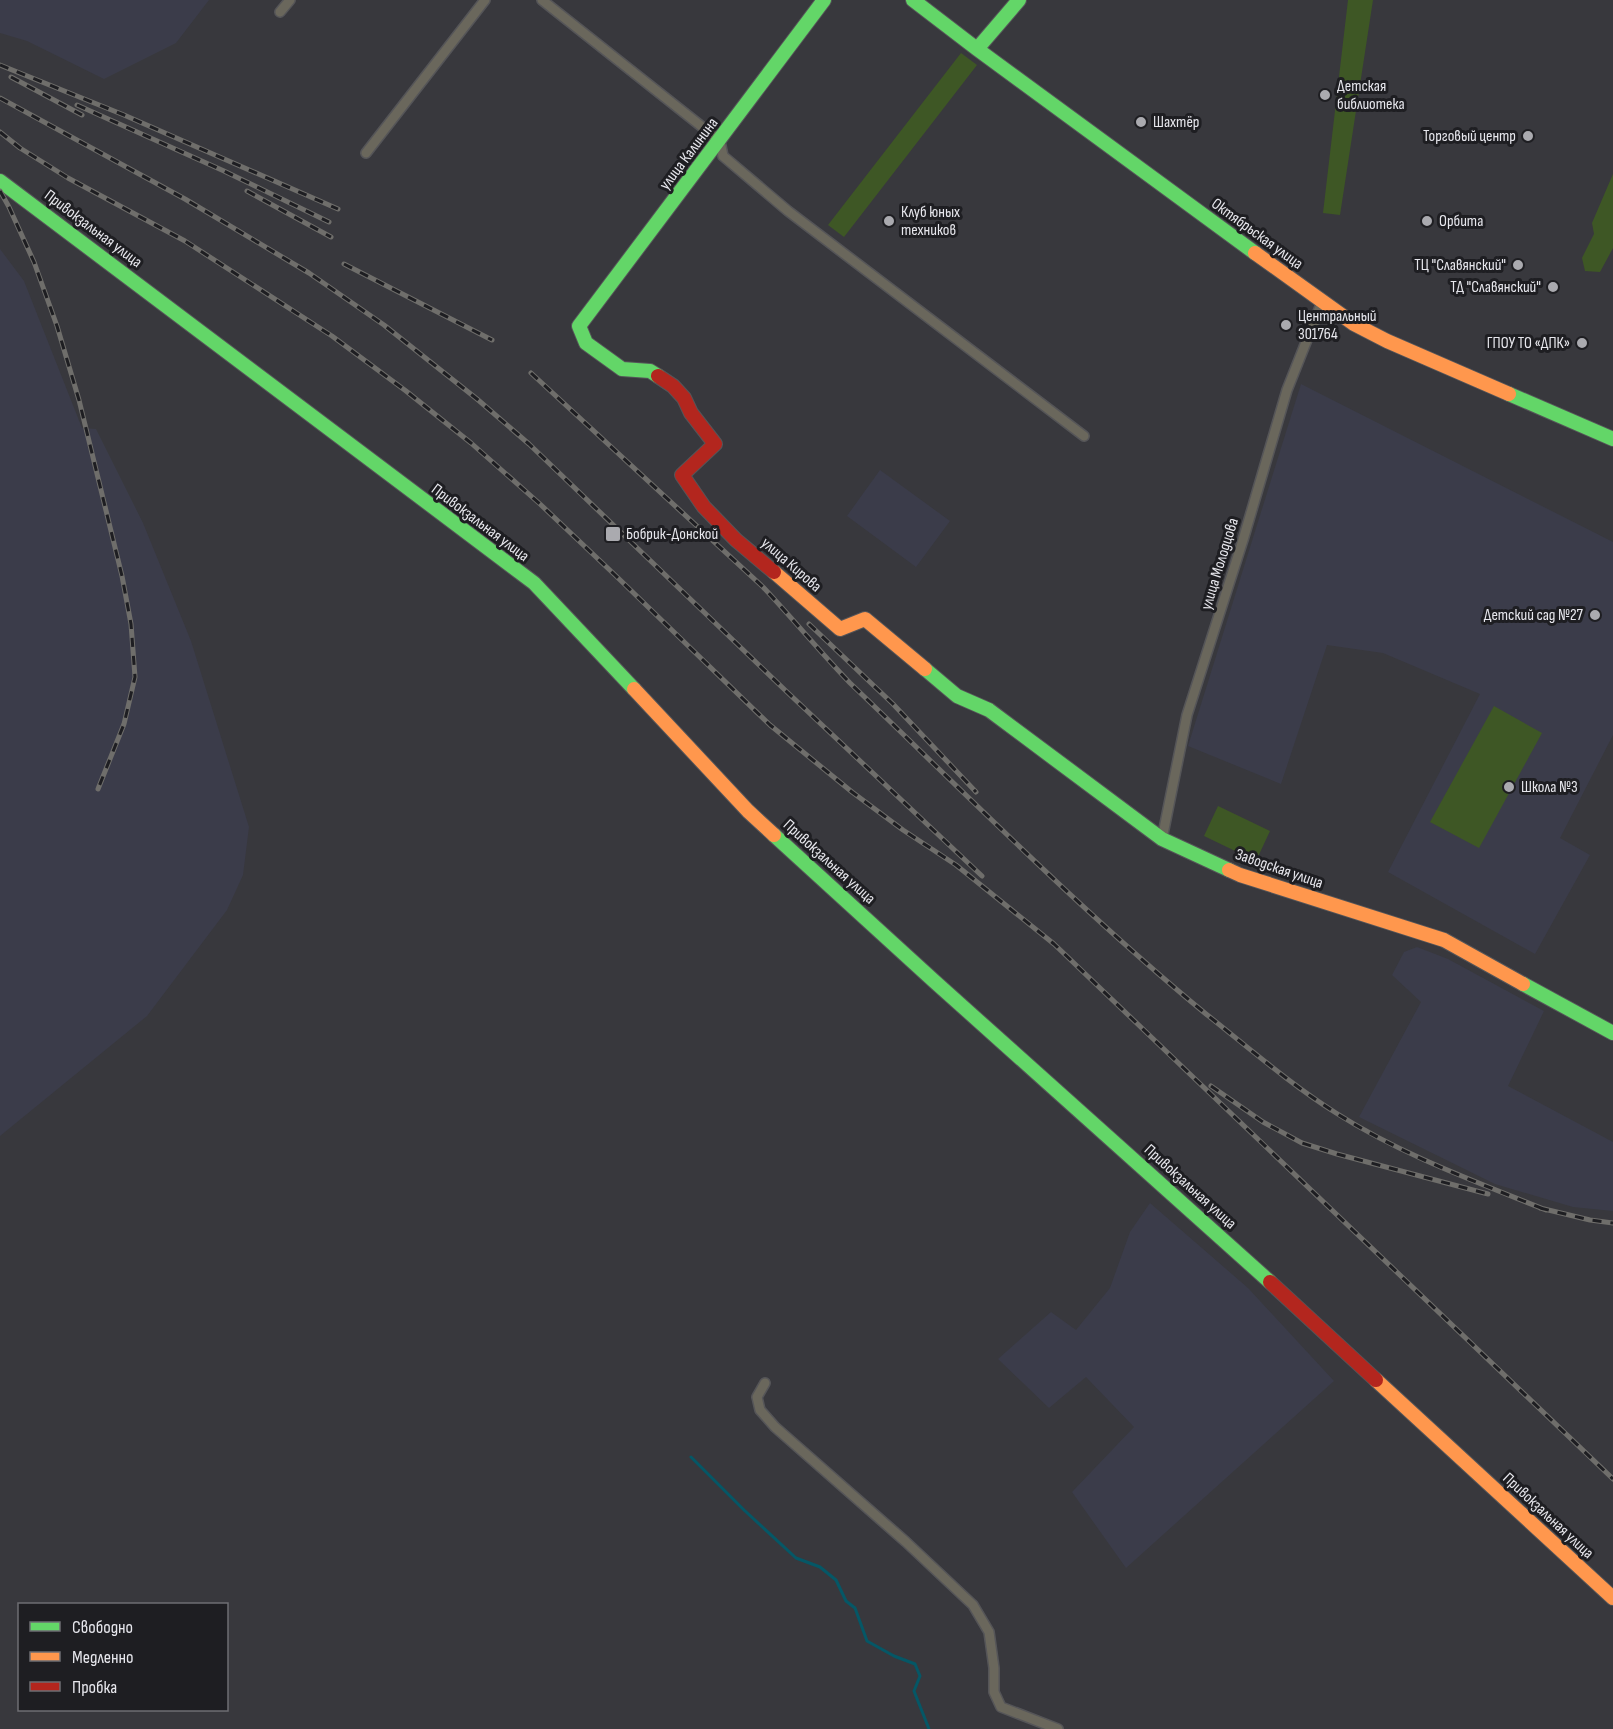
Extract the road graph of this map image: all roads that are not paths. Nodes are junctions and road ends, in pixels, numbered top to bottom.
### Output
1 (290, 0) edge
2 (485, 0) edge
3 (542, 0) edge
4 (824, 0) edge
5 (914, 0) edge
6 (1019, 0) edge
7 (280, 12) dead end
8 (977, 49) junction
9 (720, 141) junction
10 (366, 153) dead end
11 (0, 181) edge
12 (1322, 302) junction
13 (691, 413) joint
14 (1084, 436) dead end
15 (1613, 439) edge
16 (957, 696) joint
17 (1162, 839) junction
18 (1613, 1033) edge
19 (765, 1383) dead end
20 (1613, 1598) edge
21 (1058, 1729) edge

1 - 7 street
2 - 10 street
3 - 9 street
4 - 9 street, улица Калинина
5 - 8 street, Октябрьская улица
6 - 8 street
8 - 12 street, Октябрьская улица
9 - 13 street, улица Калинина
9 - 14 street
11 - 20 street, Привокзальная улица
12 - 15 street, Октябрьская улица
12 - 17 street, улица Молодцова
13 - 16 street, улица Кирова
16 - 17 street, Заводская улица
17 - 18 street, Заводская улица
19 - 21 street

